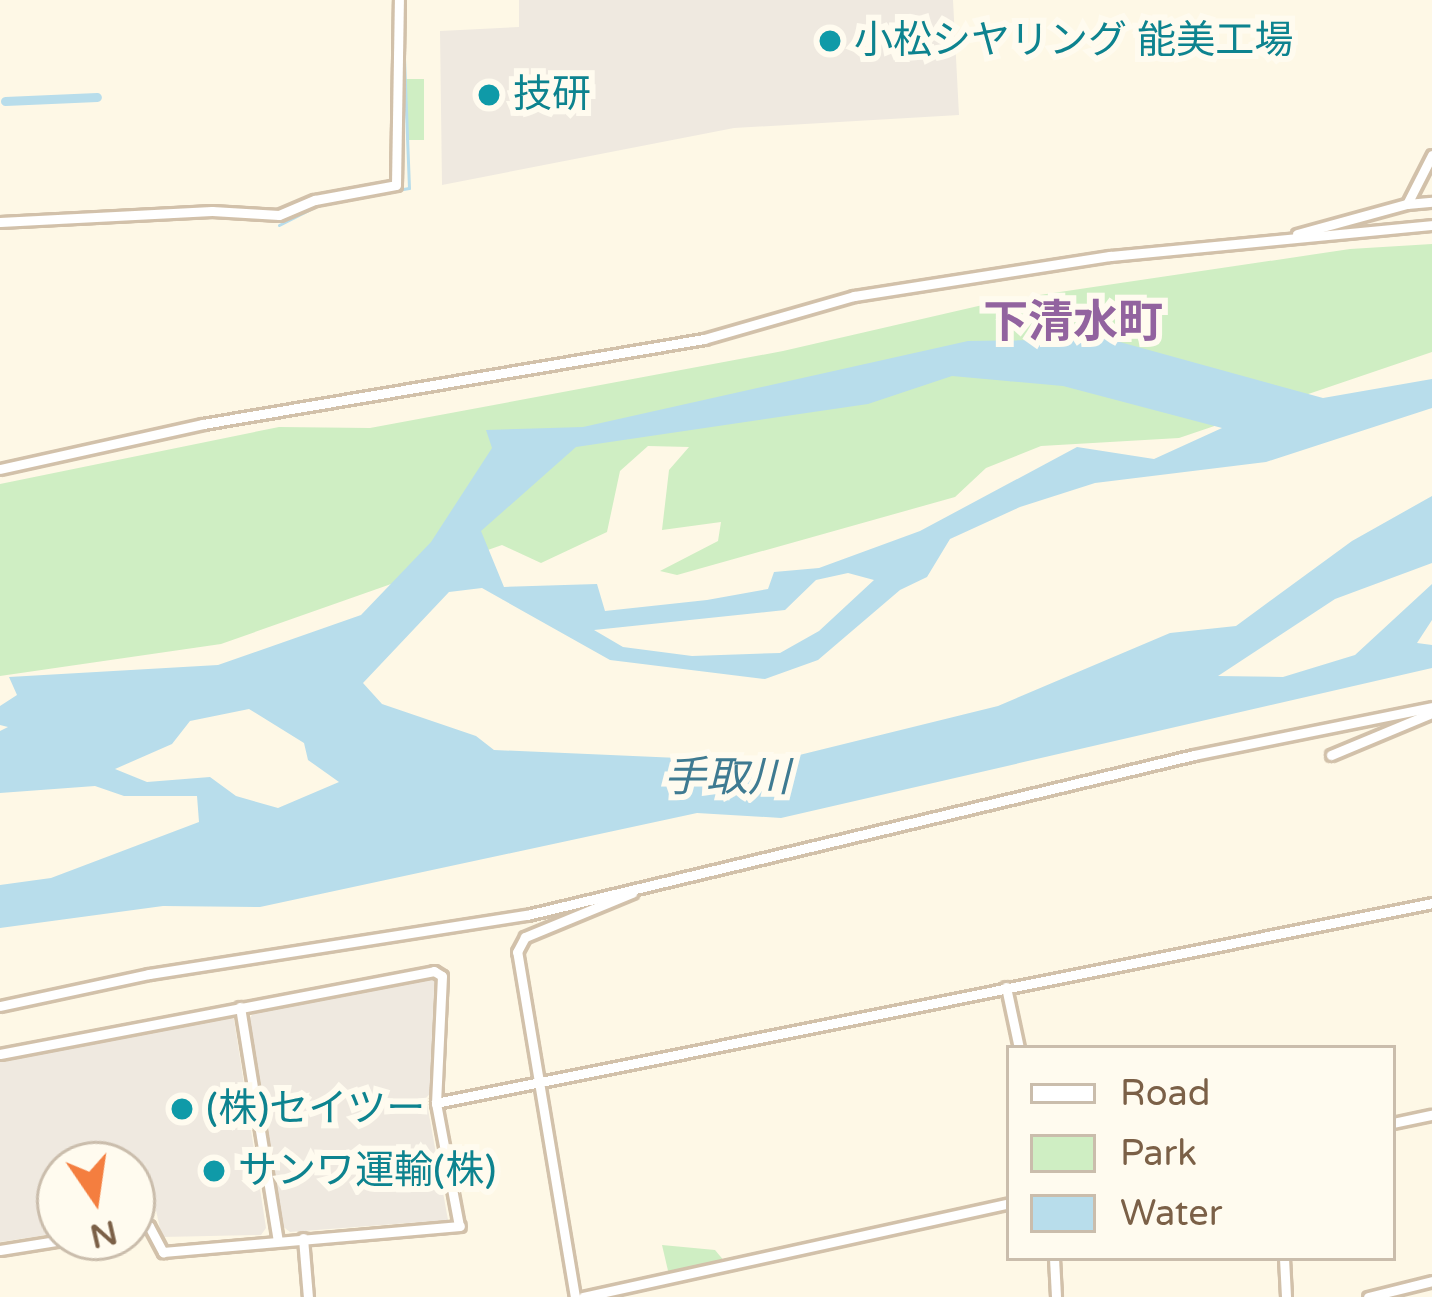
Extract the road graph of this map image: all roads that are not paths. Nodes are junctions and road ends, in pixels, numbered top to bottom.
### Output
1 (399, 0) edge
2 (1432, 155) edge
3 (1432, 202) edge
4 (1407, 204) junction
5 (0, 222) edge
6 (1432, 225) edge
7 (1281, 239) junction
8 (0, 469) edge
9 (1432, 710) edge
10 (1331, 755) dead end
11 (636, 889) junction
12 (1432, 903) edge
13 (1006, 987) junction
14 (0, 1006) edge
15 (240, 1007) junction
16 (1017, 1045) edge
17 (0, 1054) edge
18 (539, 1082) junction
19 (436, 1103) junction
20 (1432, 1115) edge
21 (1396, 1122) edge
22 (1006, 1204) edge
23 (303, 1238) junction
24 (156, 1239) edge
25 (278, 1241) junction
26 (36, 1244) edge
27 (0, 1250) edge
28 (1054, 1261) edge
29 (1284, 1261) edge
30 (1432, 1281) edge
31 (308, 1297) edge
32 (579, 1297) edge
33 (1056, 1297) edge
34 (1286, 1297) edge
35 (1368, 1297) edge

1 - 5 street
2 - 4 street
3 - 4 street
4 - 7 street
6 - 7 street
7 - 8 street
9 - 10 street
9 - 11 street
11 - 14 street
11 - 18 street
12 - 13 street
13 - 16 street
13 - 18 street
15 - 17 street
15 - 19 street
15 - 25 street
18 - 19 street
18 - 32 street
19 - 23 street
20 - 21 street
22 - 32 street
23 - 25 street
23 - 31 street
24 - 25 street
26 - 27 street
28 - 33 street
29 - 34 street
30 - 35 street

